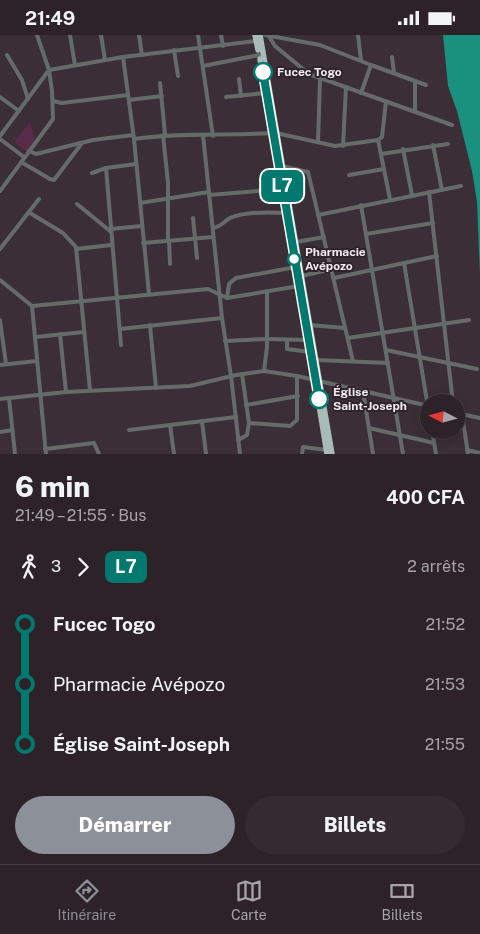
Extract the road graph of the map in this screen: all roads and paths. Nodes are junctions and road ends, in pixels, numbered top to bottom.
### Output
1 (37, 35) edge
2 (70, 35) edge
3 (101, 35) edge
4 (139, 35) edge
5 (198, 35) edge
6 (221, 35) edge
7 (267, 35) edge
8 (358, 35) edge
9 (257, 37) edge
10 (223, 46) junction
11 (201, 49) junction
12 (174, 50) junction
13 (7, 55) dead end
14 (142, 55) junction
15 (259, 55) junction
16 (123, 57) junction
17 (392, 57) dead end
18 (105, 60) junction
19 (361, 60) junction
20 (75, 65) junction
21 (372, 65) junction
22 (203, 66) junction
23 (48, 70) junction
24 (394, 73) junction
25 (178, 76) dead end
26 (238, 79) dead end
27 (320, 79) junction
28 (415, 81) junction
29 (160, 83) dead end
30 (426, 85) dead end
31 (346, 87) junction
32 (265, 93) junction
33 (362, 93) junction
34 (162, 96) junction
35 (241, 96) junction
36 (0, 97) edge
37 (226, 97) dead end
38 (128, 98) junction
39 (28, 99) junction
40 (53, 101) junction
41 (386, 101) junction
42 (19, 111) junction
43 (415, 111) junction
44 (452, 125) dead end
45 (274, 133) junction
46 (164, 135) junction
47 (203, 135) junction
48 (213, 136) junction
49 (0, 137) edge
50 (133, 137) junction
51 (378, 139) junction
52 (318, 141) junction
53 (82, 143) junction
54 (448, 143) dead end
55 (433, 145) junction
56 (344, 146) junction
57 (403, 149) junction
58 (29, 151) junction
59 (381, 154) junction
60 (24, 157) junction
61 (21, 161) junction
62 (136, 164) junction
63 (282, 166) junction
64 (106, 168) junction
65 (384, 169) junction
66 (92, 173) dead end
67 (350, 175) dead end
68 (2, 185) edge
69 (461, 186) dead end
70 (282, 189) junction
71 (442, 190) junction
72 (0, 191) edge
73 (429, 192) junction
74 (209, 194) junction
75 (412, 195) junction
76 (168, 198) junction
77 (39, 199) dead end
78 (390, 199) junction
79 (140, 203) junction
80 (77, 204) dead end
81 (361, 205) junction
82 (30, 213) junction
83 (287, 213) junction
84 (318, 215) junction
85 (193, 218) dead end
86 (433, 223) junction
87 (142, 225) junction
88 (212, 228) junction
89 (110, 230) junction
90 (366, 234) junction
91 (213, 237) junction
92 (324, 237) junction
93 (196, 238) junction
94 (169, 241) junction
95 (296, 242) junction
96 (143, 243) junction
97 (111, 245) junction
98 (0, 249) edge
99 (76, 249) junction
100 (437, 256) junction
101 (197, 258) dead end
102 (404, 263) junction
103 (170, 264) dead end
104 (296, 267) junction
105 (332, 269) junction
106 (372, 270) junction
107 (302, 276) junction
108 (334, 278) junction
109 (0, 280) edge
110 (299, 285) junction
111 (267, 291) junction
112 (149, 294) junction
113 (117, 296) junction
114 (220, 296) junction
115 (228, 298) junction
116 (81, 300) junction
117 (32, 306) junction
118 (222, 318) junction
119 (0, 320) edge
120 (469, 320) dead end
121 (444, 324) junction
122 (150, 325) junction
123 (309, 325) junction
124 (345, 328) junction
125 (414, 328) junction
126 (120, 329) junction
127 (84, 332) junction
128 (1, 333) edge
129 (384, 333) junction
130 (60, 334) junction
131 (35, 337) junction
132 (267, 339) junction
133 (348, 339) junction
134 (308, 340) junction
135 (225, 341) junction
136 (287, 341) junction
137 (121, 345) dead end
138 (386, 350) junction
139 (310, 352) junction
140 (419, 357) junction
141 (317, 360) junction
142 (37, 361) junction
143 (353, 361) junction
144 (388, 363) junction
145 (449, 363) junction
146 (6, 364) junction
147 (0, 365) edge
148 (477, 369) dead end
149 (264, 371) junction
150 (242, 374) junction
151 (231, 376) junction
152 (297, 376) junction
153 (318, 381) junction
154 (156, 388) junction
155 (90, 390) junction
156 (66, 391) junction
157 (363, 391) junction
158 (426, 394) edge
159 (452, 394) edge
160 (40, 395) junction
161 (298, 396) junction
162 (9, 398) junction
163 (394, 398) junction
164 (0, 399) edge
165 (420, 404) edge
166 (246, 405) junction
167 (465, 415) edge
168 (236, 417) junction
169 (480, 419) edge
170 (202, 421) junction
171 (249, 423) junction
172 (170, 425) junction
173 (369, 428) junction
174 (12, 430) junction
175 (129, 430) dead end
176 (0, 432) edge
177 (400, 436) junction
178 (465, 437) edge
179 (433, 439) edge
180 (238, 440) junction
181 (434, 443) junction
182 (46, 451) edge
183 (467, 452) edge
184 (329, 453) edge
185 (480, 453) edge
186 (15, 454) edge
187 (99, 454) edge
188 (174, 454) edge
189 (206, 454) edge
190 (240, 454) edge
191 (302, 454) edge
192 (373, 454) edge
193 (403, 454) edge
194 (436, 454) edge

1 - 23 street
2 - 20 street
3 - 18 street
4 - 14 street
5 - 11 street
6 - 10 street
7 - 19 street
7 - 27 street
8 - 19 street
9 - 10 street
9 - 15 highway
9 - 45 highway
10 - 11 street
11 - 12 street
11 - 22 street
12 - 14 street
12 - 25 street
13 - 39 street
14 - 16 street
15 - 22 street
15 - 32 highway
16 - 18 street
16 - 38 street
17 - 24 street
18 - 20 street
19 - 21 street
20 - 23 street
21 - 24 street
21 - 33 street
22 - 48 street
23 - 39 street
23 - 40 street
24 - 28 street
26 - 35 street
27 - 31 street
27 - 52 street
28 - 30 street
28 - 43 street
29 - 34 street
31 - 33 street
31 - 56 street
32 - 35 street
32 - 45 highway
33 - 41 street
34 - 38 street
34 - 46 street
35 - 37 street
36 - 42 street
38 - 40 street
38 - 50 street
39 - 42 street
40 - 58 street
41 - 43 street
41 - 51 street
42 - 49 street
43 - 44 street
45 - 48 street
45 - 52 street
45 - 63 highway
45 - 70 highway
46 - 47 street
46 - 50 street
46 - 76 street
47 - 48 street
47 - 74 street
49 - 60 street
50 - 53 street
50 - 62 street
51 - 56 street
51 - 59 street
52 - 56 street
53 - 58 street
53 - 61 street
54 - 55 street
55 - 57 street
55 - 71 street
57 - 59 street
57 - 75 street
58 - 60 street
59 - 65 street
60 - 61 street
61 - 68 street
62 - 64 street
62 - 79 street
63 - 84 street
63 - 95 highway
64 - 66 street
64 - 89 street
65 - 67 street
65 - 78 street
68 - 72 street
69 - 71 street
70 - 74 street
70 - 83 highway
71 - 73 street
73 - 75 street
73 - 86 street
74 - 76 street
74 - 88 street
75 - 78 street
76 - 79 street
76 - 94 street
77 - 82 street
78 - 81 street
79 - 87 street
80 - 89 street
81 - 84 street
81 - 90 street
82 - 98 street
82 - 99 street
83 - 88 street
83 - 104 highway
84 - 92 street
85 - 93 street
86 - 90 street
86 - 100 street
87 - 89 street
87 - 96 street
88 - 91 street
89 - 97 street
90 - 106 street
91 - 93 street
91 - 114 street
92 - 95 street
92 - 105 street
93 - 94 street
93 - 101 street
94 - 96 street
94 - 103 street
95 - 107 highway
96 - 112 street
97 - 99 street
97 - 113 street
99 - 116 street
100 - 102 street
100 - 121 street
102 - 106 street
102 - 125 street
104 - 110 highway
104 - 115 street
105 - 107 street
105 - 108 street
106 - 108 street
106 - 129 street
107 - 123 highway
108 - 124 street
109 - 117 street
110 - 111 street
110 - 134 highway
111 - 115 street
111 - 132 street
112 - 113 street
112 - 114 street
113 - 116 street
113 - 126 street
114 - 115 street
114 - 118 street
116 - 117 street
116 - 127 street
117 - 131 street
118 - 122 street
118 - 135 street
119 - 128 street
120 - 121 street
121 - 125 street
121 - 145 street
122 - 126 street
122 - 154 street
123 - 124 street
123 - 141 highway
124 - 133 street
125 - 129 street
125 - 140 street
126 - 137 street
127 - 130 street
127 - 155 street
128 - 146 street
129 - 133 street
129 - 138 street
130 - 131 street
130 - 156 street
131 - 142 street
132 - 135 street
132 - 136 street
132 - 149 street
133 - 143 street
134 - 136 street
134 - 139 highway
135 - 151 street
136 - 139 street
138 - 140 street
138 - 144 street
139 - 153 highway
140 - 145 street
140 - 158 street
141 - 143 street
141 - 153 highway
142 - 146 street
142 - 160 street
143 - 144 street
144 - 163 street
145 - 148 street
145 - 159 street
146 - 147 street
149 - 150 street
149 - 152 street
150 - 151 street
150 - 166 street
151 - 154 street
151 - 168 street
152 - 153 street
152 - 161 street
153 - 157 street
153 - 184 highway
154 - 155 street
155 - 156 street
156 - 160 street
157 - 163 street
157 - 173 street
160 - 162 street
160 - 182 street
161 - 166 street
161 - 171 street
162 - 164 street
162 - 174 street
163 - 165 street
163 - 177 street
166 - 171 street
167 - 169 street
168 - 170 street
168 - 180 street
170 - 172 street
170 - 189 street
171 - 180 street
172 - 175 street
172 - 188 street
173 - 177 street
173 - 192 street
174 - 176 street
174 - 186 street
177 - 181 street
177 - 193 street
178 - 183 street
179 - 181 street
180 - 190 street
181 - 194 street
182 - 187 street
183 - 185 street
184 - 191 street

